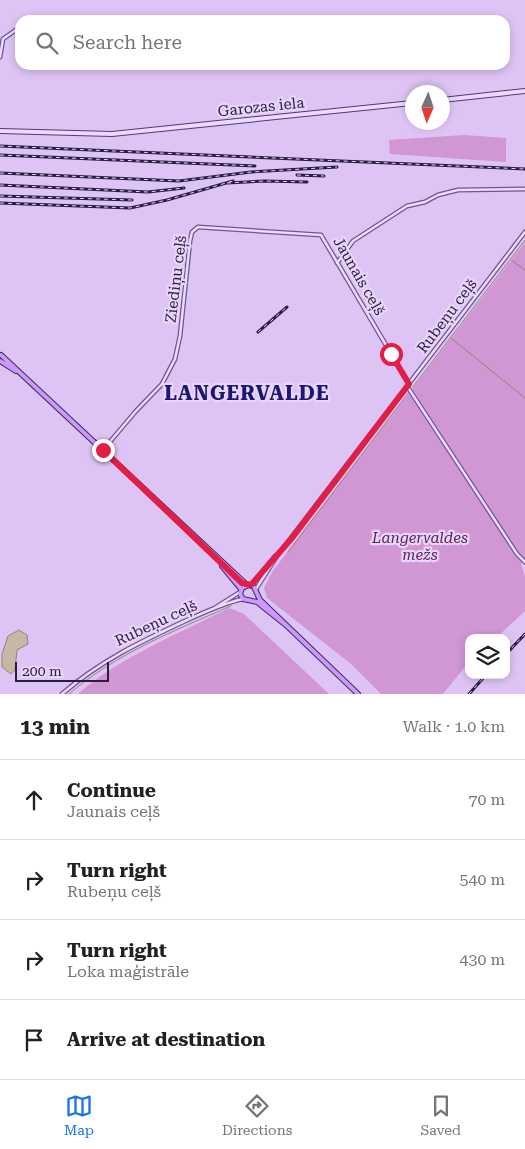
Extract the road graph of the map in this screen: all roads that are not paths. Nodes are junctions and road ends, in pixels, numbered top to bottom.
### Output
1 (15, 31) edge
2 (0, 57) edge
3 (525, 91) edge
4 (450, 99) edge
5 (405, 104) edge
6 (0, 131) edge
7 (525, 189) edge
8 (198, 227) joint
9 (525, 232) edge
10 (337, 263) junction
11 (0, 350) edge
12 (0, 358) edge
13 (408, 385) junction
14 (103, 450) junction
15 (214, 556) junction
16 (277, 556) junction
17 (525, 562) edge
18 (249, 585) junction
19 (256, 589) junction
20 (241, 591) junction
21 (256, 595) junction
22 (243, 599) junction
23 (252, 600) junction
24 (212, 610) junction
25 (287, 626) junction
26 (62, 694) edge
27 (358, 694) edge

1 - 2 street
3 - 4 main road
5 - 6 main road, Garozas iela
7 - 10 street
8 - 10 street, Jaunais ceļš
8 - 14 street, Ziediņu ceļš
9 - 13 street, Rubeņu ceļš
10 - 13 street, Jaunais ceļš
11 - 12 main road
12 - 14 main road
13 - 16 street, Rubeņu ceļš
13 - 17 street, Jaunais ceļš
14 - 15 main road
15 - 18 main road
15 - 20 main road
16 - 18 street, Rubeņu ceļš
16 - 19 street, Rubeņu ceļš
18 - 19 main road
18 - 20 main road
19 - 21 main road
20 - 22 main road
20 - 24 street, Rubeņu ceļš
21 - 23 main road
21 - 25 main road
22 - 23 main road
22 - 24 street, Rubeņu ceļš
23 - 25 main road
24 - 26 street, Rubeņu ceļš
25 - 27 main road

